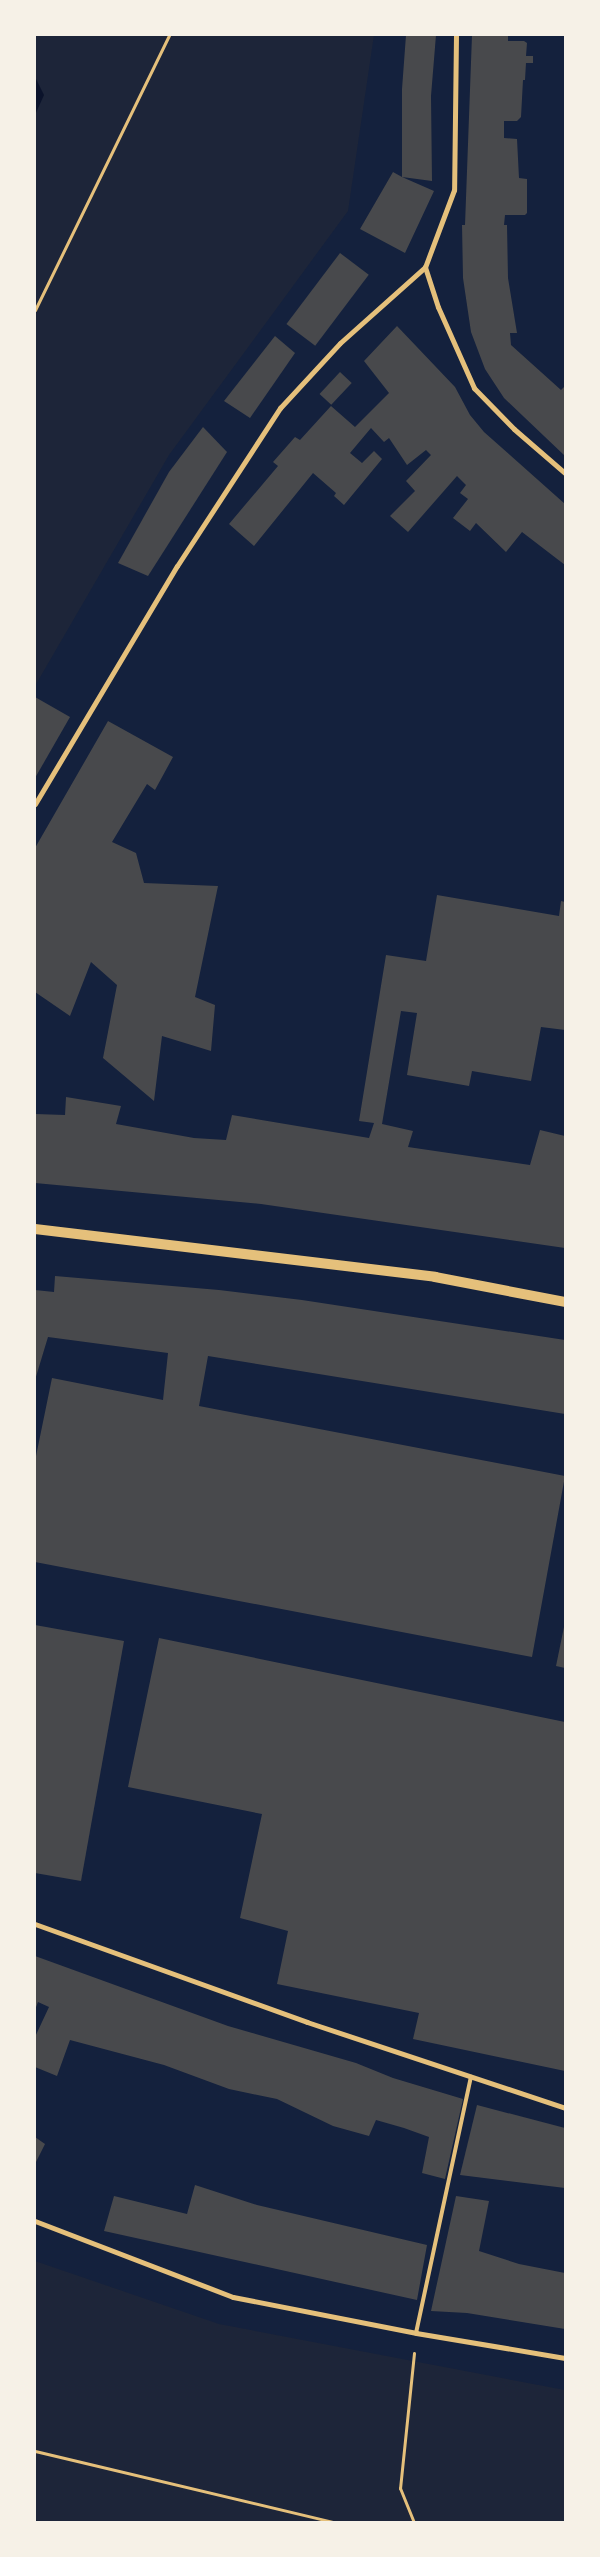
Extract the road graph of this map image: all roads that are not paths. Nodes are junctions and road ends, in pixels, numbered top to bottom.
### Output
1 (456, 35) edge
2 (425, 266) junction
3 (565, 473) edge
4 (35, 804) edge
5 (35, 1229) edge
6 (565, 1302) edge
7 (35, 1924) edge
8 (471, 2077) junction
9 (565, 2108) edge
10 (35, 2221) edge
11 (416, 2333) junction
12 (565, 2358) edge

1 - 2 street
2 - 3 street
2 - 4 street
5 - 6 main road
7 - 8 street
8 - 9 street
8 - 11 lane
10 - 11 street
11 - 12 street

